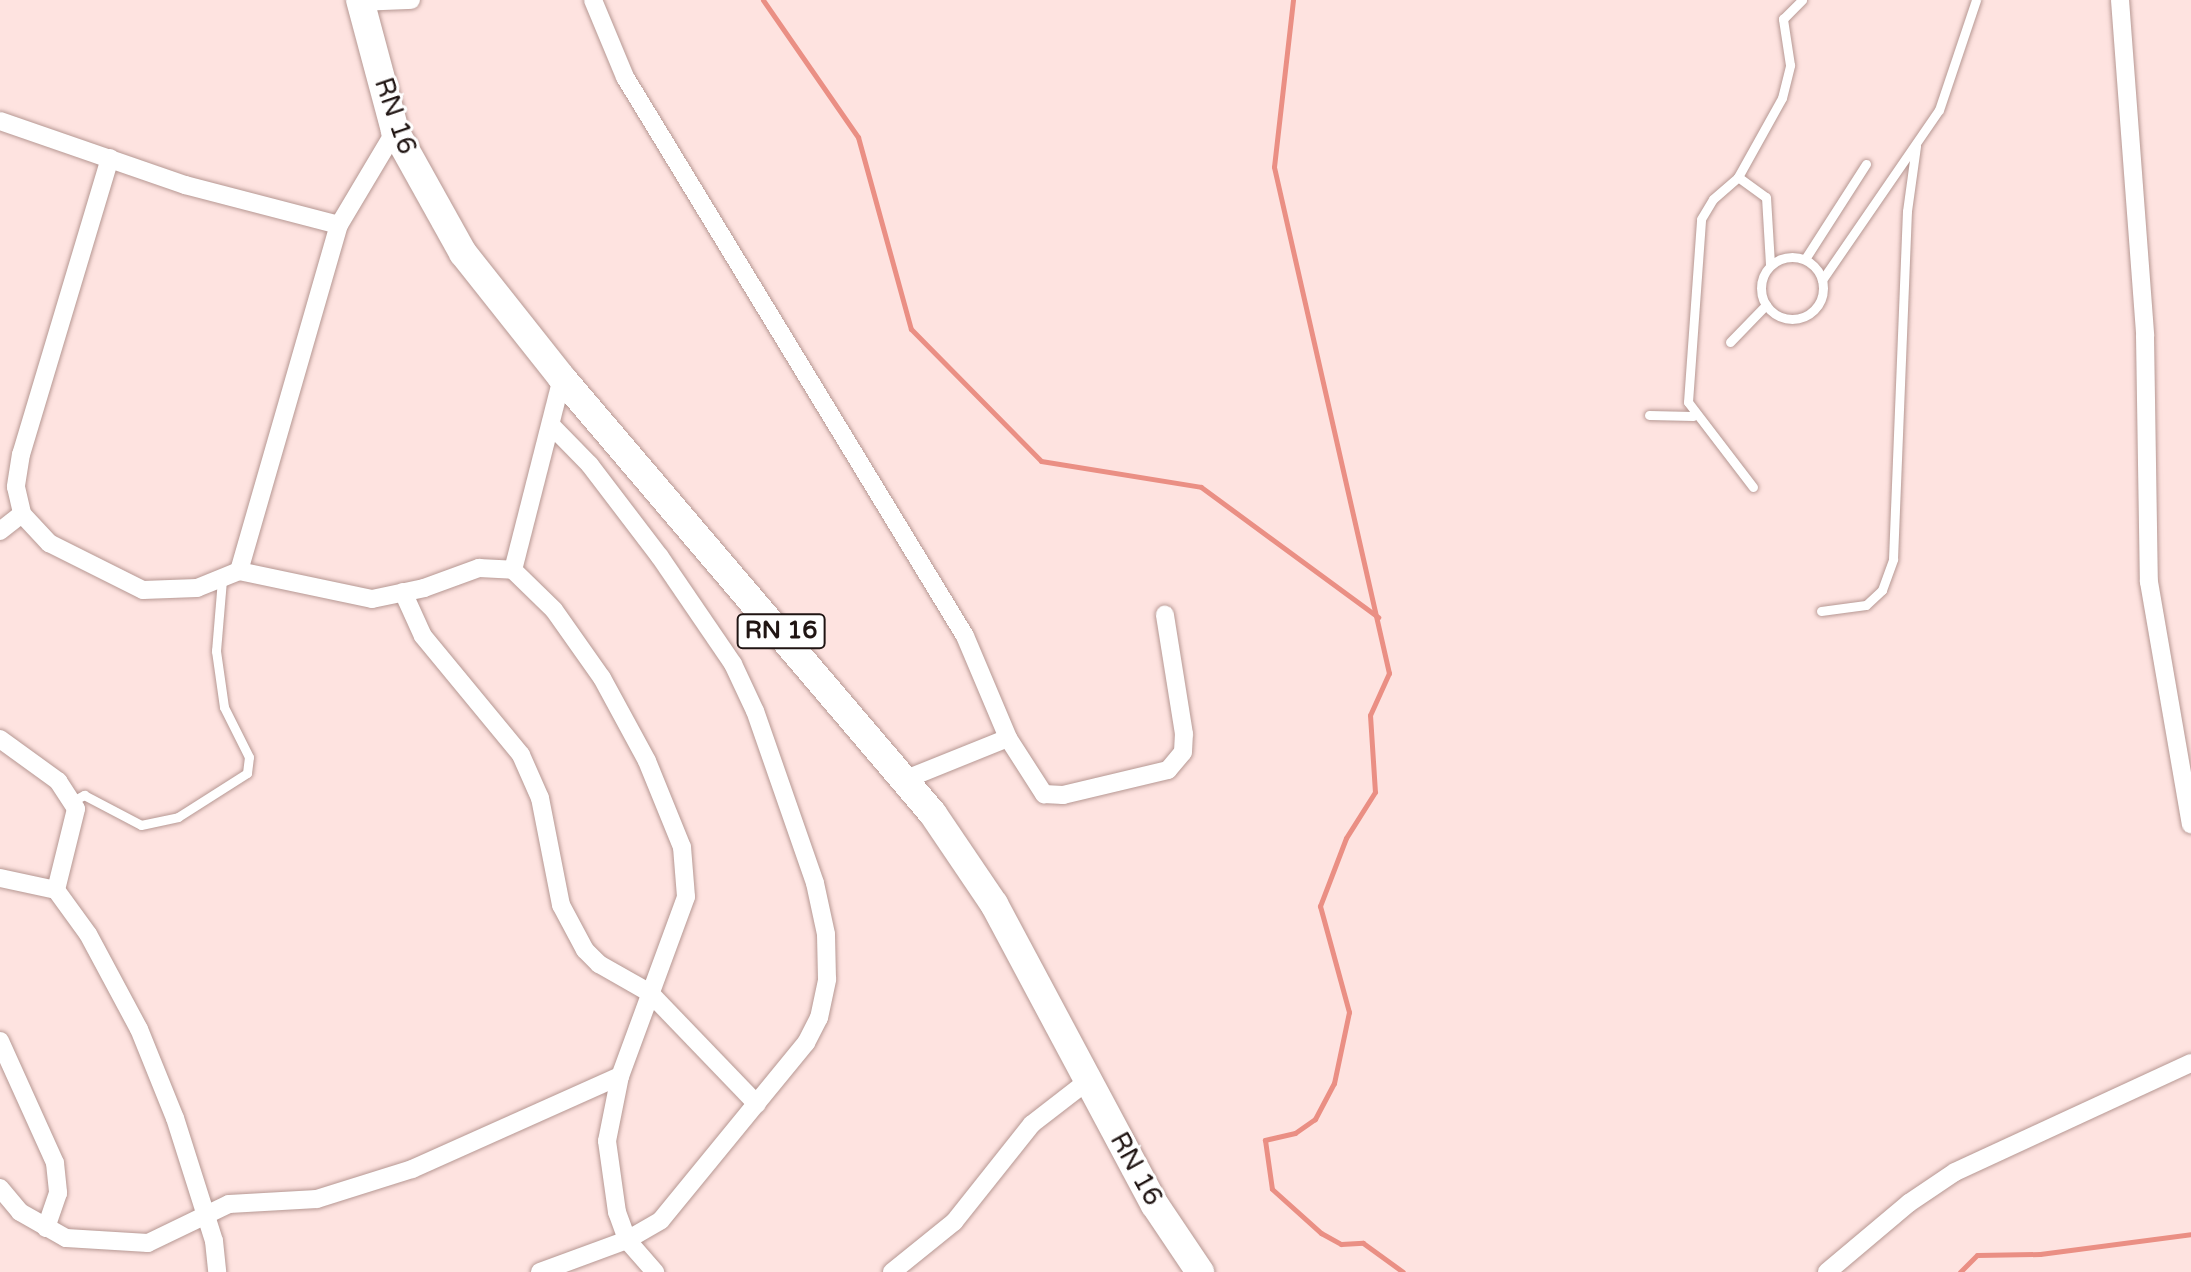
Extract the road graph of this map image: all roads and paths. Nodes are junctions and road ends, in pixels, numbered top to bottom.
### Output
1 (411, 0) edge
2 (593, 0) edge
3 (1802, 0) edge
4 (1976, 0) edge
5 (2120, 0) edge
6 (360, 1) edge
7 (0, 121) edge
8 (395, 131) junction
9 (1916, 146) junction
10 (110, 158) junction
11 (1866, 164) dead end
12 (1738, 177) junction
13 (339, 225) junction
14 (1805, 259) junction
15 (1770, 265) junction
16 (1822, 280) junction
17 (1766, 305) junction
18 (1730, 342) dead end
19 (562, 378) junction
20 (1649, 415) dead end
21 (1693, 416) junction
22 (551, 425) junction
23 (1753, 487) dead end
24 (22, 514) junction
25 (0, 531) edge
26 (513, 570) junction
27 (230, 575) junction
28 (403, 592) junction
29 (1821, 611) dead end
30 (1165, 615) dead end
31 (1008, 738) junction
32 (0, 739) edge
33 (906, 779) junction
34 (73, 801) junction
35 (2191, 824) edge
36 (0, 878) edge
37 (56, 890) junction
38 (650, 993) junction
39 (0, 1041) edge
40 (2191, 1063) edge
41 (620, 1076) junction
42 (1089, 1080) junction
43 (757, 1104) junction
44 (0, 1188) edge
45 (203, 1213) junction
46 (46, 1228) junction
47 (627, 1240) junction
48 (217, 1272) edge
49 (540, 1272) edge
50 (655, 1272) edge
51 (892, 1272) edge
52 (1200, 1272) edge
53 (1827, 1272) edge

1 - 6 street
2 - 31 street
3 - 12 lane
4 - 9 lane
5 - 35 street
6 - 8 main road, RN 16 / RN 16
7 - 10 street
8 - 13 street
8 - 19 main road, RN 16 / RN 16
9 - 16 lane
9 - 29 lane
10 - 13 street
10 - 24 street
11 - 14 lane
12 - 15 lane
12 - 21 lane
13 - 27 street
14 - 15 lane
14 - 16 lane
15 - 17 lane
16 - 17 lane
17 - 18 lane
19 - 22 street
19 - 33 main road, RN 16 / RN 16
20 - 21 lane
21 - 23 lane
22 - 26 street
22 - 43 street
24 - 25 street
24 - 27 street
26 - 28 street
26 - 38 street
27 - 28 street
27 - 34 lane
28 - 38 street
30 - 31 street
31 - 33 street
32 - 34 street
33 - 42 main road, RN 16 / RN 16
34 - 37 street
36 - 37 street
37 - 45 street
38 - 41 street
38 - 43 street
39 - 46 street
40 - 53 street
41 - 45 street
41 - 47 street
42 - 51 street
42 - 52 main road, RN 16 / RN 16
43 - 47 street
44 - 46 street
45 - 46 street
45 - 48 street
47 - 49 street
47 - 50 street

